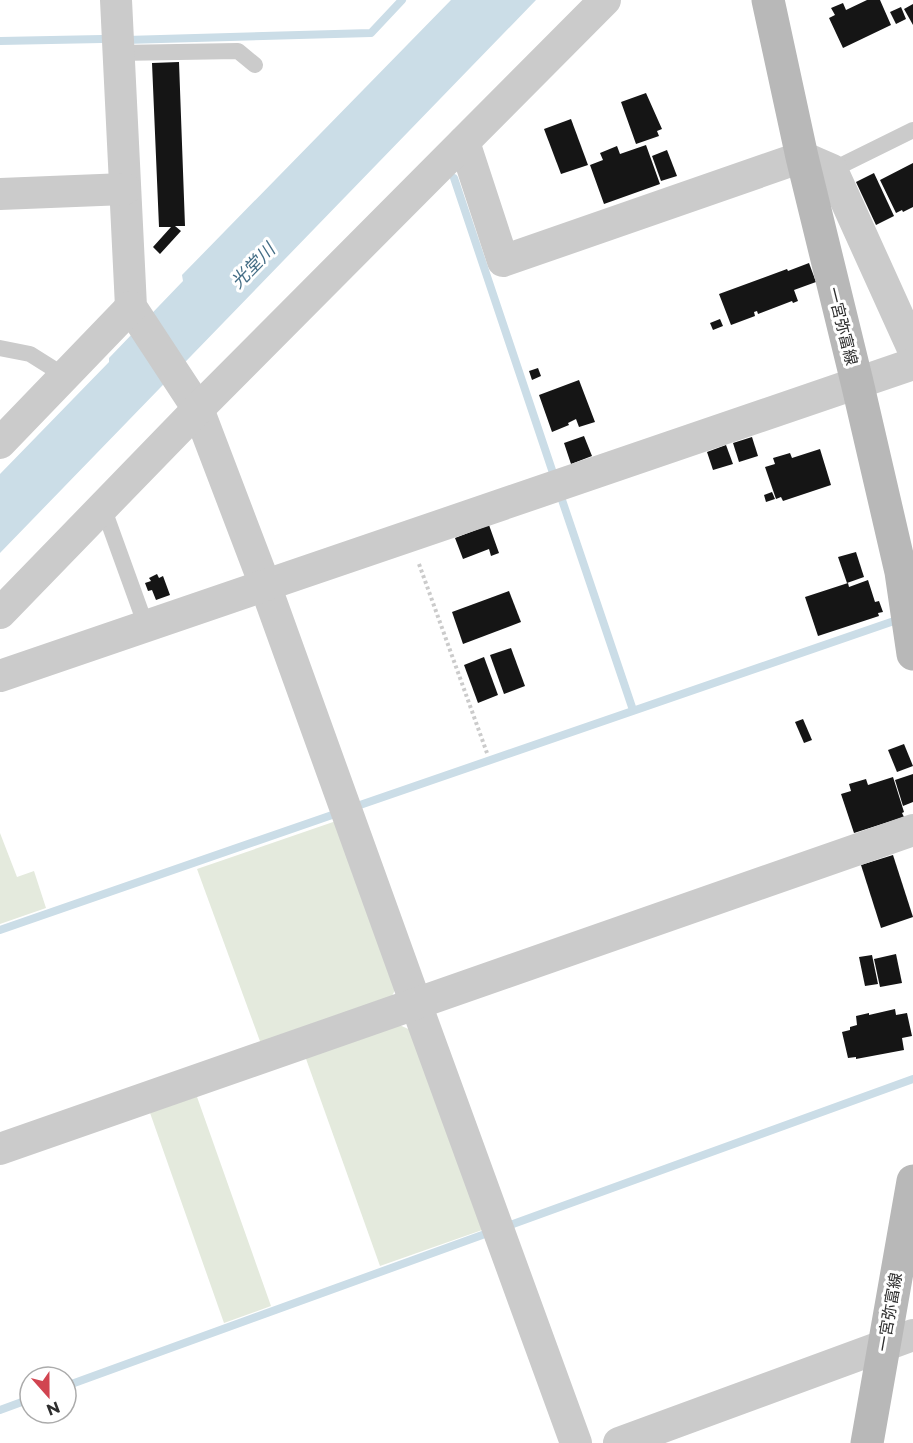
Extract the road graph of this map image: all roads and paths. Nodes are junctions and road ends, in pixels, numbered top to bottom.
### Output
1 (116, 0) edge
2 (605, 0) edge
3 (768, 0) edge
4 (118, 53) junction
5 (255, 65) dead end
6 (913, 130) edge
7 (464, 142) junction
8 (802, 158) junction
9 (832, 170) junction
10 (125, 189) junction
11 (0, 194) edge
12 (132, 309) junction
13 (0, 348) edge
14 (913, 349) edge
15 (913, 364) edge
16 (65, 376) junction
17 (857, 382) junction
18 (192, 399) junction
19 (0, 443) edge
20 (104, 507) junction
21 (409, 536) junction
22 (266, 585) junction
23 (0, 613) edge
24 (146, 626) junction
25 (913, 654) edge
26 (0, 676) edge
27 (487, 753) dead end
28 (913, 830) edge
29 (416, 1004) junction
30 (0, 1149) edge
31 (913, 1181) edge
32 (913, 1335) edge
33 (883, 1346) junction
34 (576, 1443) edge
35 (619, 1443) edge
36 (867, 1443) edge

1 - 4 street
2 - 7 street
3 - 8 main road, 一宮弥富線
4 - 5 lane
4 - 10 street
6 - 9 lane
7 - 8 street
7 - 18 street
8 - 9 street
8 - 17 main road, 一宮弥富線
9 - 14 street
10 - 11 street
10 - 12 street
12 - 16 street
12 - 18 street
13 - 16 lane
15 - 17 street
16 - 19 street
17 - 21 street
17 - 25 main road, 一宮弥富線
18 - 20 street
18 - 22 street
20 - 23 street
20 - 24 lane
21 - 22 street
21 - 27 path
22 - 24 street
22 - 29 street
24 - 26 street
28 - 29 street
29 - 30 street
29 - 34 street
31 - 33 main road, 一宮弥富線
32 - 33 street
33 - 35 street
33 - 36 main road, 一宮弥富線

